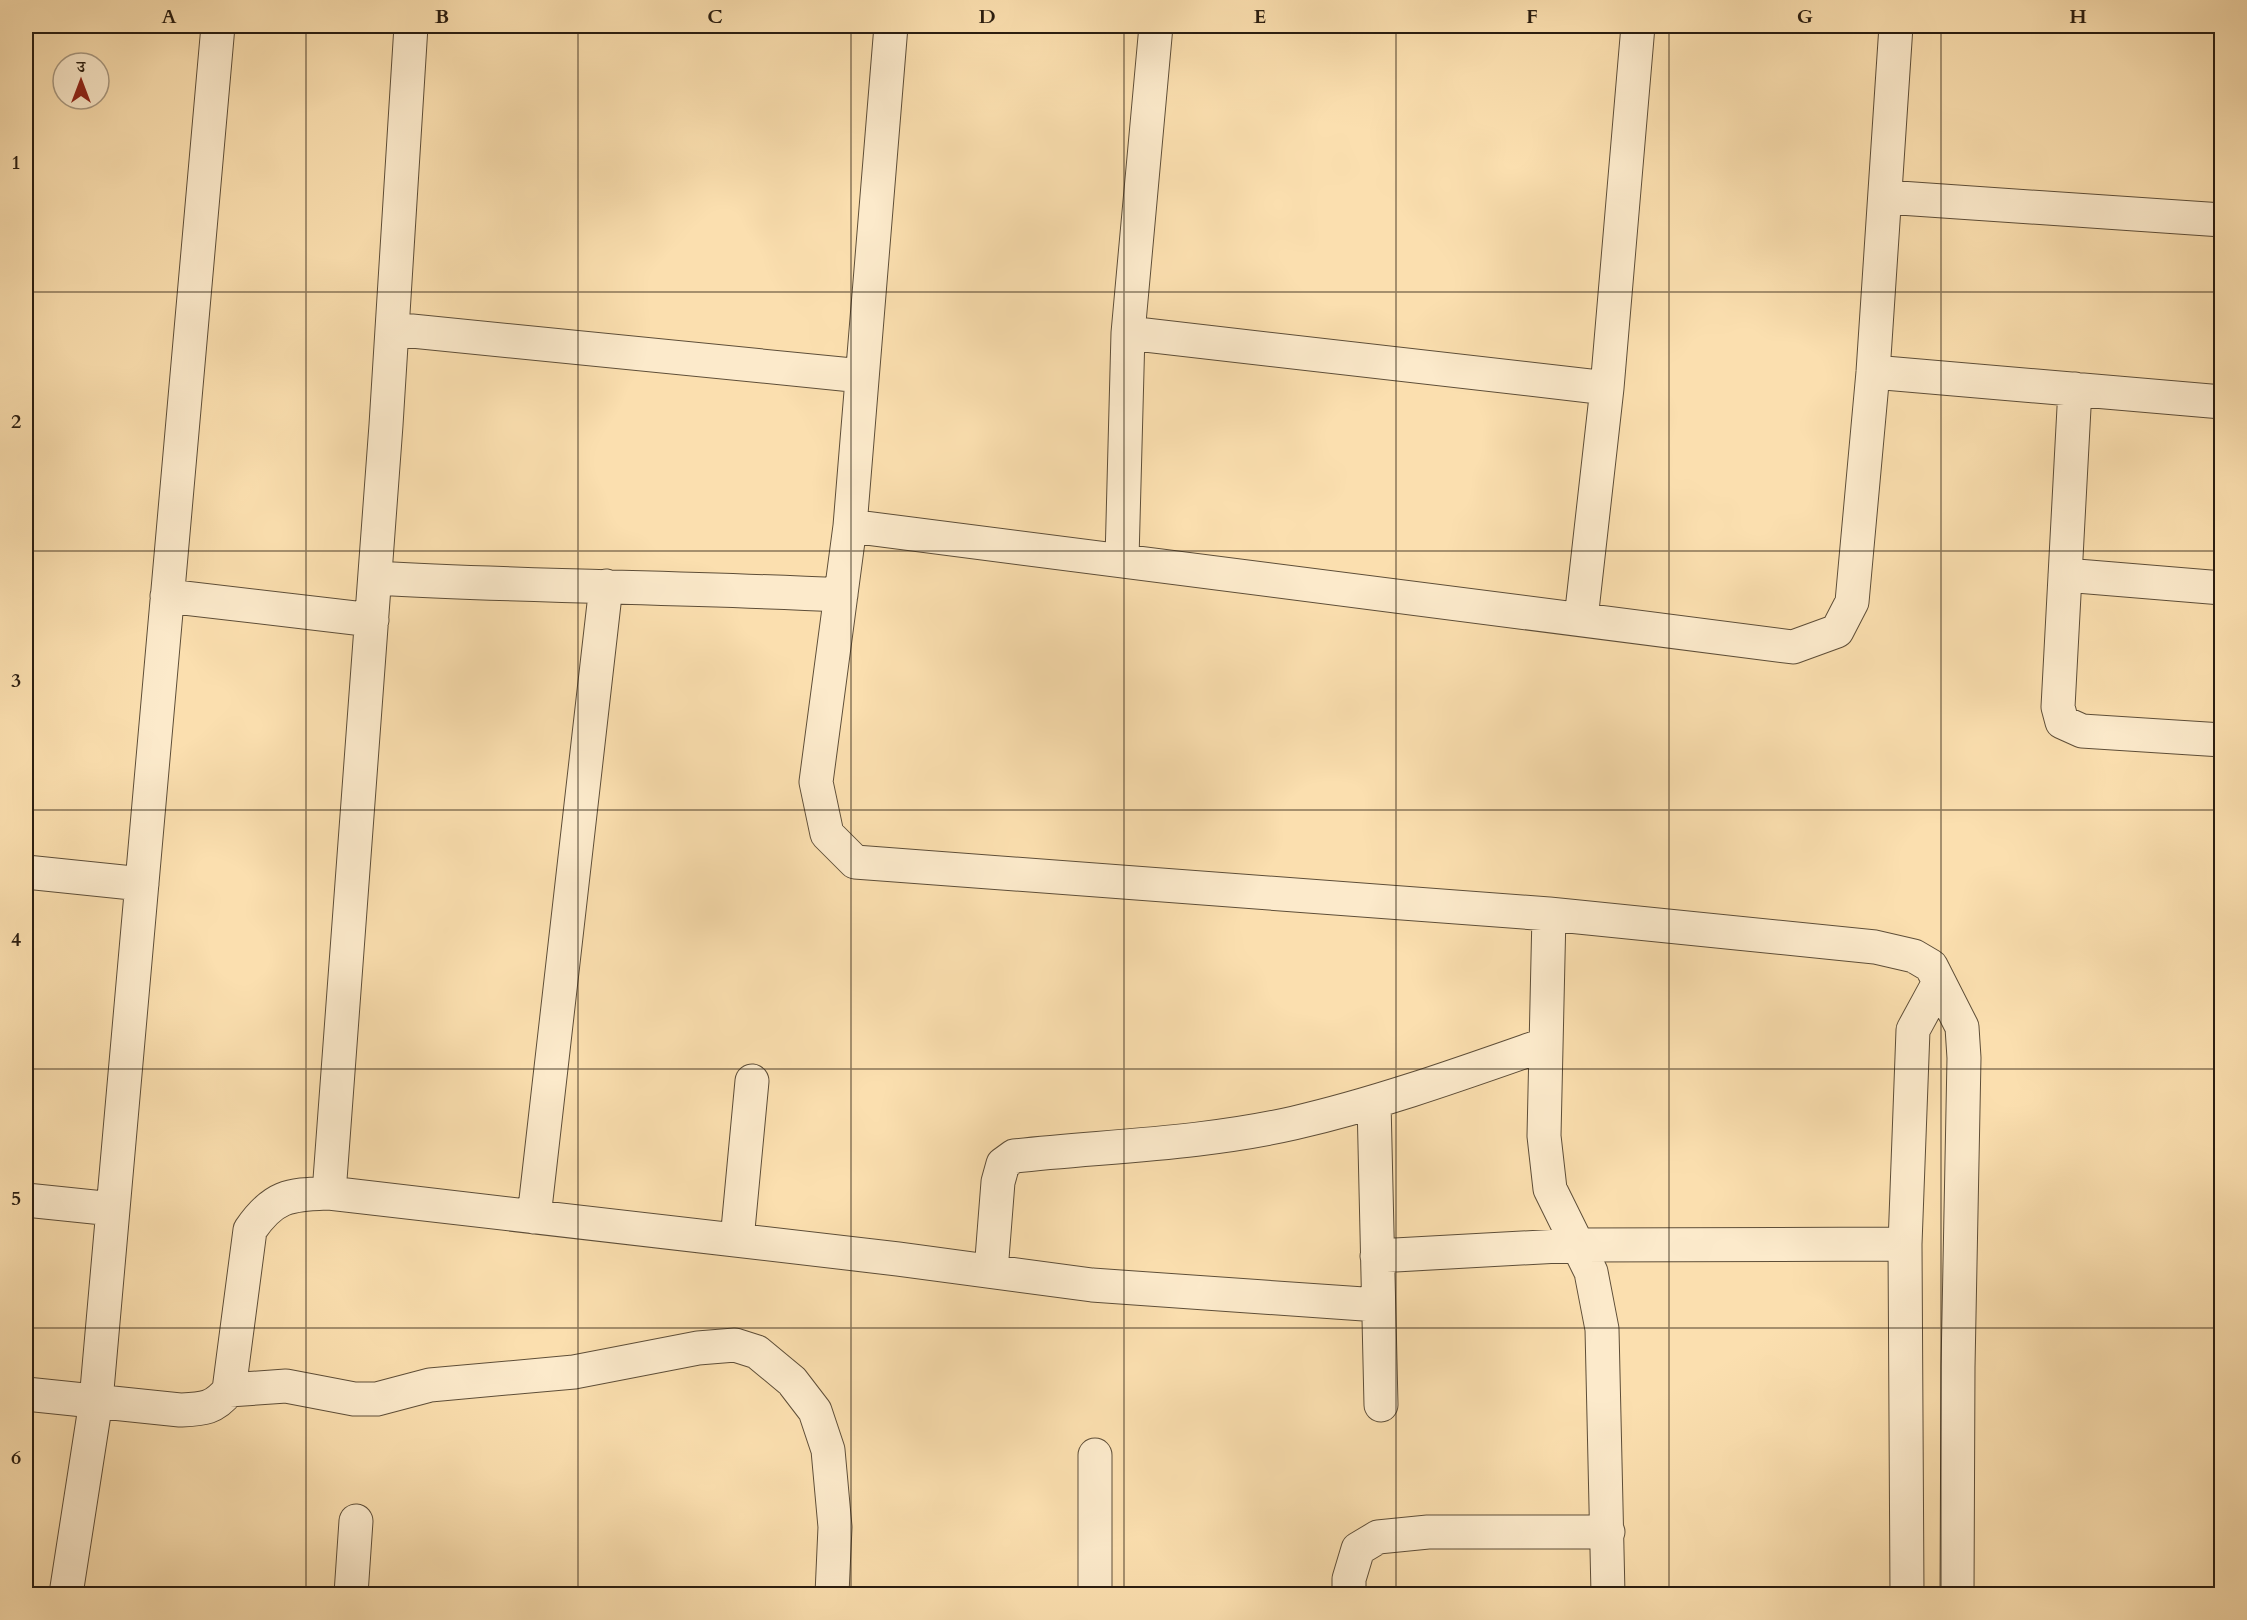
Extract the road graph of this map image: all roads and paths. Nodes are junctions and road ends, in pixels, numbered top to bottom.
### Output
1 (218, 26) edge
2 (411, 26) edge
3 (891, 26) edge
4 (1156, 26) edge
5 (1638, 26) edge
6 (1896, 26) edge
7 (1885, 197) junction
8 (2222, 220) edge
9 (392, 329) junction
10 (1128, 333) junction
11 (1873, 372) junction
12 (862, 376) junction
13 (1607, 388) junction
14 (2075, 389) junction
15 (2222, 402) edge
16 (850, 526) junction
17 (1122, 559) junction
18 (2065, 575) junction
19 (375, 578) junction
20 (606, 586) junction
21 (2222, 588) edge
22 (841, 595) junction
23 (167, 596) junction
24 (1581, 619) junction
25 (372, 620) junction
26 (2222, 740) edge
27 (26, 872) edge
28 (142, 884) junction
29 (1549, 914) junction
30 (1938, 984) junction
31 (1546, 1044) junction
32 (752, 1081) dead end
33 (1374, 1102) junction
34 (329, 1193) junction
35 (26, 1200) edge
36 (113, 1209) junction
37 (534, 1217) junction
38 (737, 1240) junction
39 (1905, 1244) junction
40 (1578, 1245) junction
41 (1377, 1257) junction
42 (991, 1271) junction
43 (1378, 1305) junction
44 (229, 1390) junction
45 (26, 1394) edge
46 (96, 1401) junction
47 (1381, 1405) dead end
48 (1095, 1455) dead end
49 (356, 1521) dead end
50 (1608, 1532) junction
51 (66, 1594) edge
52 (351, 1594) edge
53 (832, 1594) edge
54 (1095, 1594) edge
55 (1349, 1594) edge
56 (1608, 1594) edge
57 (1907, 1594) edge
58 (1957, 1594) edge

1 - 23 street
2 - 9 street
3 - 12 street
4 - 10 street
5 - 13 street
6 - 7 street
7 - 8 street
7 - 11 street
9 - 12 street
9 - 19 street
10 - 13 street
10 - 17 street
11 - 14 street
11 - 24 street
12 - 16 street
13 - 24 street
14 - 15 street
14 - 18 street
16 - 17 street
16 - 22 street
17 - 24 street
18 - 21 street
18 - 26 street
19 - 20 street
19 - 25 street
20 - 22 street
20 - 37 street
22 - 29 street
23 - 25 street
23 - 28 street
25 - 34 street
27 - 28 street
28 - 36 street
29 - 30 street
29 - 31 street
30 - 39 street
30 - 58 street
31 - 33 street
31 - 40 street
32 - 38 street
33 - 41 street
33 - 42 street
34 - 37 street
34 - 44 street
35 - 36 street
36 - 46 street
37 - 38 street
38 - 42 street
39 - 40 street
39 - 57 street
40 - 41 street
40 - 50 street
41 - 43 street
42 - 43 street
43 - 47 street
44 - 46 street
44 - 53 street
45 - 46 street
46 - 51 street
48 - 54 street
49 - 52 street
50 - 55 street
50 - 56 street

